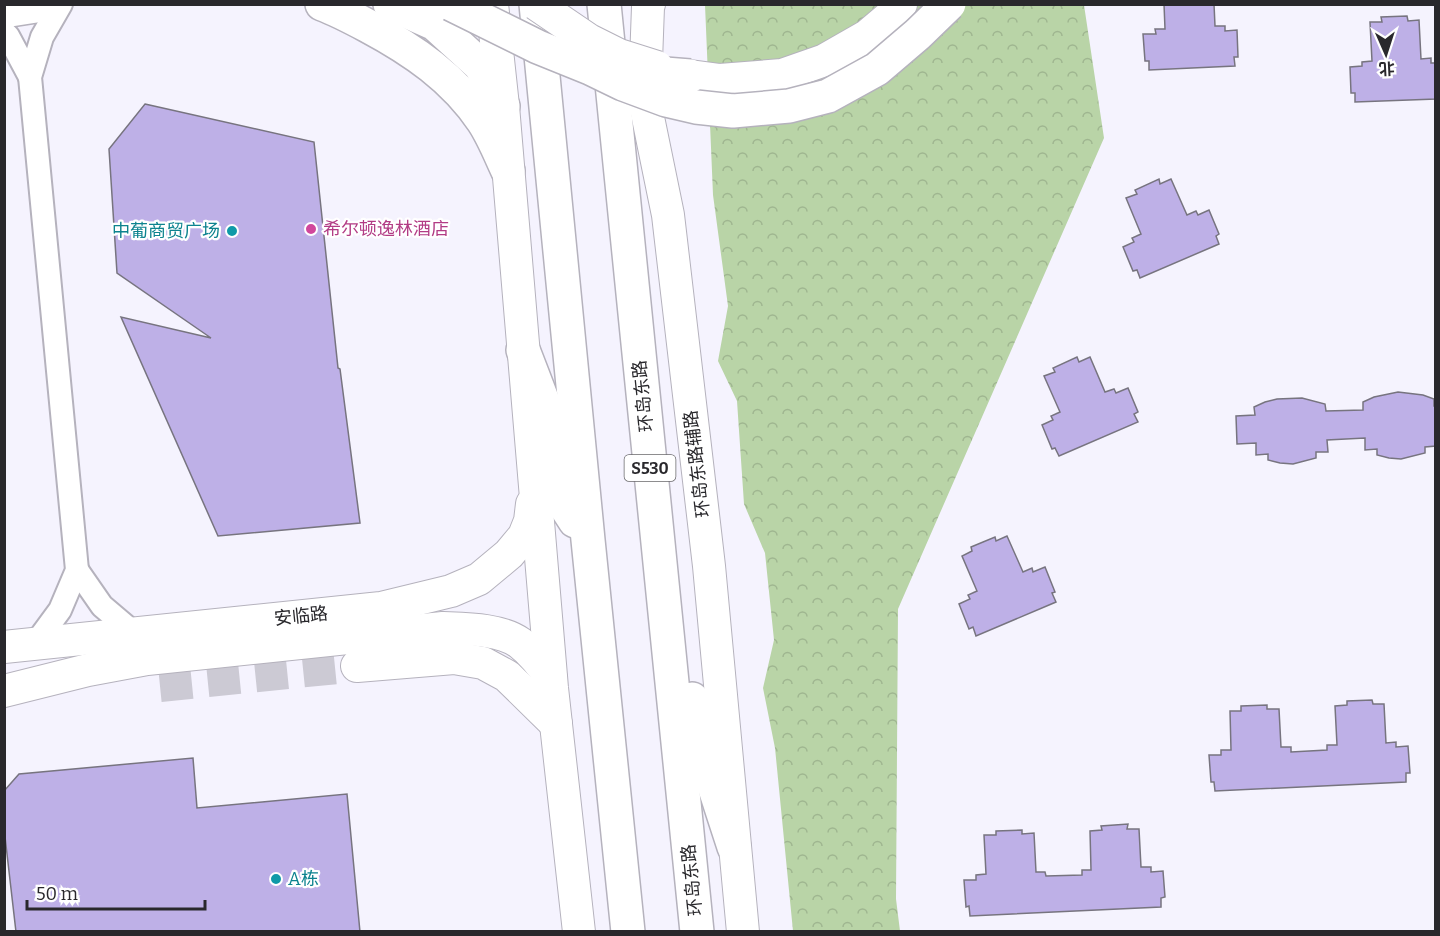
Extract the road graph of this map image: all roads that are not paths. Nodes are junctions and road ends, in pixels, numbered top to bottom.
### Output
1 (49, 4) edge
2 (61, 4) edge
3 (322, 4) edge
4 (390, 4) edge
5 (451, 4) edge
6 (492, 4) edge
7 (502, 4) edge
8 (536, 4) edge
9 (604, 4) edge
10 (610, 4) edge
11 (649, 4) edge
12 (901, 4) edge
13 (949, 4) edge
14 (4, 10) edge
15 (4, 32) edge
16 (590, 68) junction
17 (690, 76) junction
18 (30, 77) junction
19 (644, 98) junction
20 (502, 106) junction
21 (508, 171) junction
22 (523, 350) junction
23 (534, 485) junction
24 (588, 540) junction
25 (77, 570) junction
26 (662, 580) junction
27 (135, 634) junction
28 (35, 644) junction
29 (4, 647) edge
30 (357, 666) tunnel mouth
31 (551, 678) junction
32 (4, 691) edge
33 (556, 724) junction
34 (734, 847) junction
35 (579, 932) edge
36 (628, 932) edge
37 (697, 932) edge
38 (743, 932) edge

1 - 14 main road
2 - 18 street
3 - 21 main road
4 - 20 main road
5 - 16 main road, bridge
6 - 20 main road
7 - 16 main road
8 - 17 main road, bridge
8 - 24 main road
9 - 26 main road, 环岛东路 / S530
10 - 19 main road, 环岛东路辅路
11 - 19 main road
12 - 17 main road
13 - 16 main road, bridge
15 - 18 street
16 - 17 main road, bridge
18 - 25 street
19 - 34 main road, 环岛东路辅路
20 - 21 main road
21 - 22 main road
22 - 23 main road
22 - 24 main road
23 - 27 main road, 安临路
23 - 31 main road
24 - 36 main road
25 - 27 street
25 - 28 street
26 - 34 main road
26 - 37 main road, 环岛东路 / S530
27 - 28 main road, 安临路
28 - 29 main road, 安临路
30 - 33 main road
31 - 32 main road, 安临路
31 - 33 main road
33 - 35 main road
34 - 38 main road, 环岛东路辅路

